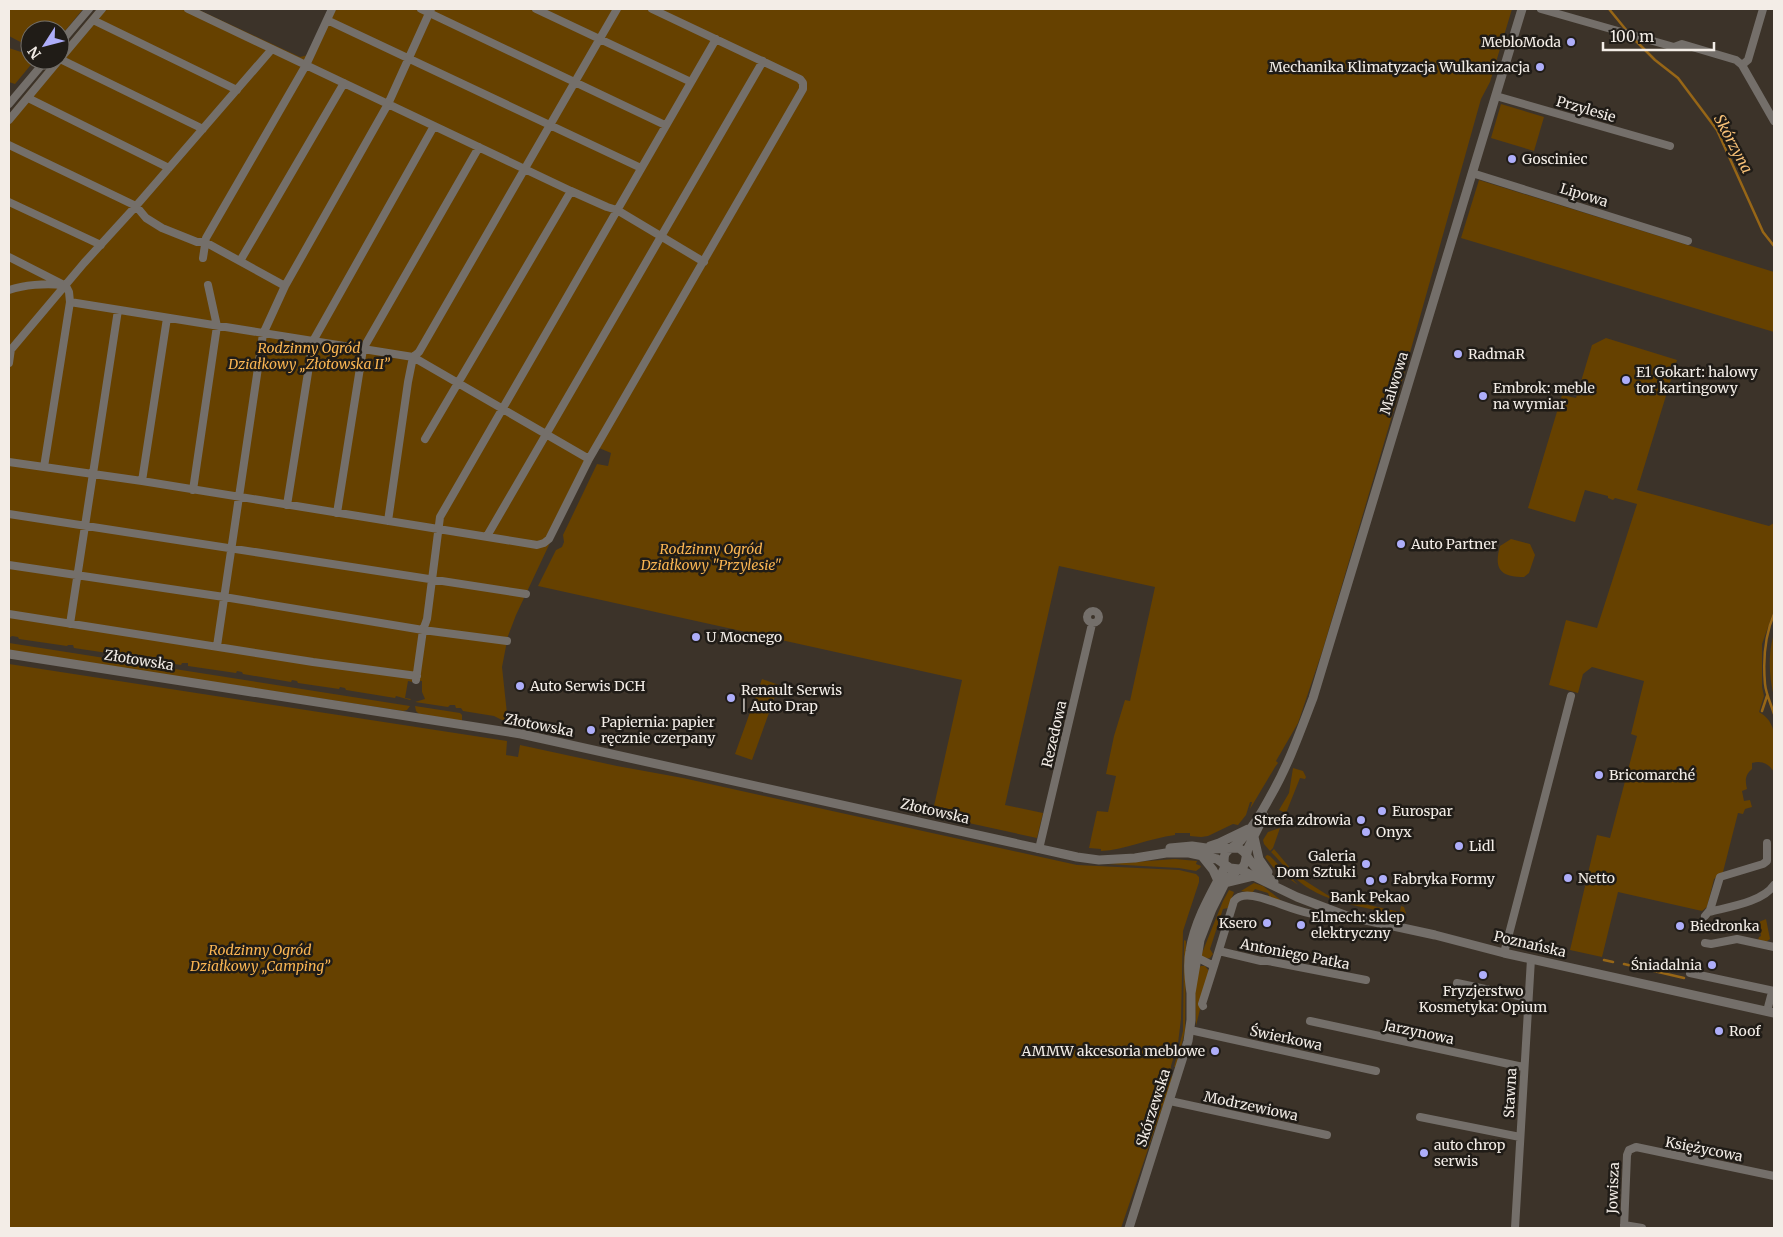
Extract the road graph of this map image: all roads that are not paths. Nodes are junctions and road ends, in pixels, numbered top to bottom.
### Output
1 (89, 9) edge
2 (102, 9) edge
3 (188, 9) edge
4 (332, 9) edge
5 (421, 9) edge
6 (536, 9) edge
7 (617, 9) edge
8 (652, 9) edge
9 (1522, 9) edge
10 (1541, 9) edge
11 (1763, 9) edge
12 (431, 11) edge
13 (93, 20) junction
14 (327, 20) junction
15 (70, 31) edge
16 (600, 39) junction
17 (716, 39) junction
18 (272, 49) junction
19 (410, 58) junction
20 (763, 61) junction
21 (306, 65) junction
22 (1742, 65) junction
23 (38, 70) edge
24 (51, 70) edge
25 (575, 82) junction
26 (691, 82) junction
27 (344, 83) junction
28 (237, 90) junction
29 (1496, 96) junction
30 (28, 98) junction
31 (9, 104) edge
32 (388, 104) junction
33 (9, 120) edge
34 (1774, 122) edge
35 (551, 124) junction
36 (665, 125) junction
37 (434, 126) junction
38 (203, 128) junction
39 (9, 145) edge
40 (1670, 146) dead end
41 (479, 147) junction
42 (169, 168) junction
43 (525, 168) junction
44 (641, 168) junction
45 (1472, 173) junction
46 (570, 191) junction
47 (9, 202) edge
48 (136, 206) junction
49 (617, 210) junction
50 (660, 236) junction
51 (1688, 241) dead end
52 (205, 242) junction
53 (101, 245) junction
54 (9, 257) edge
55 (203, 258) dead end
56 (240, 261) junction
57 (704, 262) junction
58 (208, 285) dead end
59 (66, 286) junction
60 (285, 286) junction
61 (9, 290) edge
62 (70, 302) junction
63 (118, 310) junction
64 (167, 318) junction
65 (217, 326) junction
66 (263, 334) junction
67 (313, 342) junction
68 (363, 349) junction
69 (10, 350) edge
70 (413, 357) junction
71 (9, 363) edge
72 (459, 382) junction
73 (502, 408) junction
74 (546, 433) junction
75 (425, 439) dead end
76 (589, 459) junction
77 (9, 462) edge
78 (44, 467) junction
79 (92, 475) junction
80 (142, 481) junction
81 (193, 490) junction
82 (238, 498) junction
83 (287, 505) junction
84 (337, 513) junction
85 (9, 514) edge
86 (388, 521) junction
87 (85, 526) junction
88 (439, 529) junction
89 (487, 536) junction
90 (231, 548) junction
91 (9, 565) edge
92 (78, 575) junction
93 (432, 579) junction
94 (526, 594) dead end
95 (224, 597) junction
96 (9, 614) edge
97 (70, 624) junction
98 (1092, 624) dead end
99 (423, 630) junction
100 (507, 640) dead end
101 (217, 646) junction
102 (9, 654) edge
103 (1572, 696) dead end
104 (1287, 764) junction
105 (1250, 828) junction
106 (1254, 837) junction
107 (1767, 843) dead end
108 (1232, 848) junction
109 (1039, 849) junction
110 (1203, 851) junction
111 (1246, 856) junction
112 (1770, 863) edge
113 (1226, 864) junction
114 (1239, 869) junction
115 (1251, 875) junction
116 (1221, 882) junction
117 (1774, 885) edge
118 (1281, 888) junction
119 (1333, 911) junction
120 (1705, 943) dead end
121 (1774, 947) edge
122 (1219, 951) junction
123 (1504, 953) junction
124 (1193, 956) junction
125 (1531, 958) junction
126 (1214, 966) junction
127 (1690, 973) dead end
128 (1366, 980) dead end
129 (1457, 983) dead end
130 (1773, 992) edge
131 (1528, 998) junction
132 (1203, 1006) dead end
133 (1771, 1012) edge
134 (1310, 1021) dead end
135 (1190, 1030) junction
136 (1523, 1067) junction
137 (1376, 1071) dead end
138 (1170, 1101) junction
139 (1420, 1118) dead end
140 (1327, 1135) dead end
141 (1520, 1137) junction
142 (1629, 1150) joint
143 (1774, 1176) edge
144 (1624, 1226) edge
145 (1129, 1228) edge
146 (1515, 1228) edge
147 (1642, 1228) edge

1 - 15 street
2 - 13 street
3 - 18 street
4 - 14 street
5 - 12 street
6 - 16 street
7 - 16 street
8 - 17 street
9 - 29 street, Malwowa
10 - 22 street
11 - 22 street
12 - 19 street
12 - 25 street
13 - 28 street
13 - 38 street
14 - 19 street
14 - 21 street
16 - 25 street
16 - 26 street
17 - 20 street
17 - 26 street
18 - 21 street
18 - 28 street
19 - 32 street
19 - 35 street
20 - 50 street
20 - 57 street
21 - 27 street
21 - 52 street
22 - 34 street
23 - 31 street
24 - 30 street
25 - 35 street
25 - 36 street
26 - 36 street
27 - 32 street
27 - 56 street
28 - 38 street
29 - 40 street, Przylesie
29 - 45 street, Malwowa
30 - 33 street
30 - 42 street
32 - 37 street
32 - 60 street
35 - 43 street
35 - 44 street
36 - 44 street
37 - 41 street
37 - 67 street
38 - 42 street
39 - 48 street
41 - 43 street
41 - 68 street
42 - 48 street
43 - 46 street
43 - 70 street
44 - 49 street
45 - 51 street, Lipowa
45 - 104 street, Malwowa
46 - 49 street
46 - 72 street
47 - 53 street
48 - 52 street
48 - 53 street
49 - 50 street
49 - 73 street
50 - 57 street
50 - 74 street
52 - 55 street
52 - 56 street
53 - 59 street
54 - 59 street
56 - 60 street
57 - 76 street
58 - 65 street
59 - 61 street
59 - 62 street
59 - 69 street
60 - 66 street
62 - 63 street
62 - 78 street
63 - 64 street
63 - 79 street
64 - 65 street
64 - 80 street
65 - 66 street
65 - 81 street
66 - 67 street
66 - 82 street
67 - 68 street
67 - 83 street
68 - 70 street
68 - 84 street
69 - 71 street
70 - 72 street
70 - 86 street
72 - 73 street
72 - 75 street
73 - 74 street
73 - 88 street
74 - 76 street
74 - 89 street
76 - 89 street
77 - 78 street
78 - 79 street
79 - 80 street
79 - 87 street
80 - 81 street
81 - 82 street
82 - 83 street
82 - 90 street
83 - 84 street
84 - 86 street
85 - 87 street
86 - 88 street
87 - 90 street
87 - 92 street
88 - 89 street
88 - 93 street
90 - 93 street
90 - 95 street
91 - 92 street
92 - 95 street
92 - 97 street
93 - 94 street
93 - 99 street
95 - 99 street
95 - 101 street
96 - 97 street
97 - 101 street
98 - 109 street, Rezedowa
99 - 100 street
99 - 101 street
102 - 109 street, Złotowska
103 - 123 street
104 - 105 street, Malwowa
104 - 106 street, Malwowa
105 - 108 street, Malwowa
105 - 110 street
106 - 111 street, Malwowa
106 - 118 street
107 - 112 street
108 - 110 street, Złotowska
108 - 111 street
108 - 113 street
109 - 110 street, Złotowska
110 - 113 street, Złotowska
110 - 116 street
111 - 114 street
111 - 118 street
112 - 117 street
113 - 114 street
113 - 116 street, Skórzewska
114 - 115 street, Poznańska
114 - 116 street, Skórzewska
115 - 116 street
115 - 118 street, Poznańska
116 - 124 street, Skórzewska
118 - 119 street, Poznańska
119 - 122 street
119 - 123 street, Poznańska
120 - 121 street
122 - 126 street
122 - 128 street, Antoniego Patka
123 - 125 street, Poznańska
124 - 126 street
124 - 135 street, Skórzewska
125 - 131 street, Stawna
125 - 133 street, Poznańska
126 - 132 street
127 - 130 street
129 - 131 street
130 - 133 street
131 - 136 street, Stawna
134 - 136 street, Jarzynowa
135 - 137 street, Świerkowa
135 - 138 street, Skórzewska
136 - 141 street, Stawna
138 - 140 street, Modrzewiowa
138 - 145 street, Skórzewska
139 - 141 street
141 - 146 street, Stawna
142 - 143 street, Księżycowa
142 - 144 street, Jowisza
144 - 147 street

